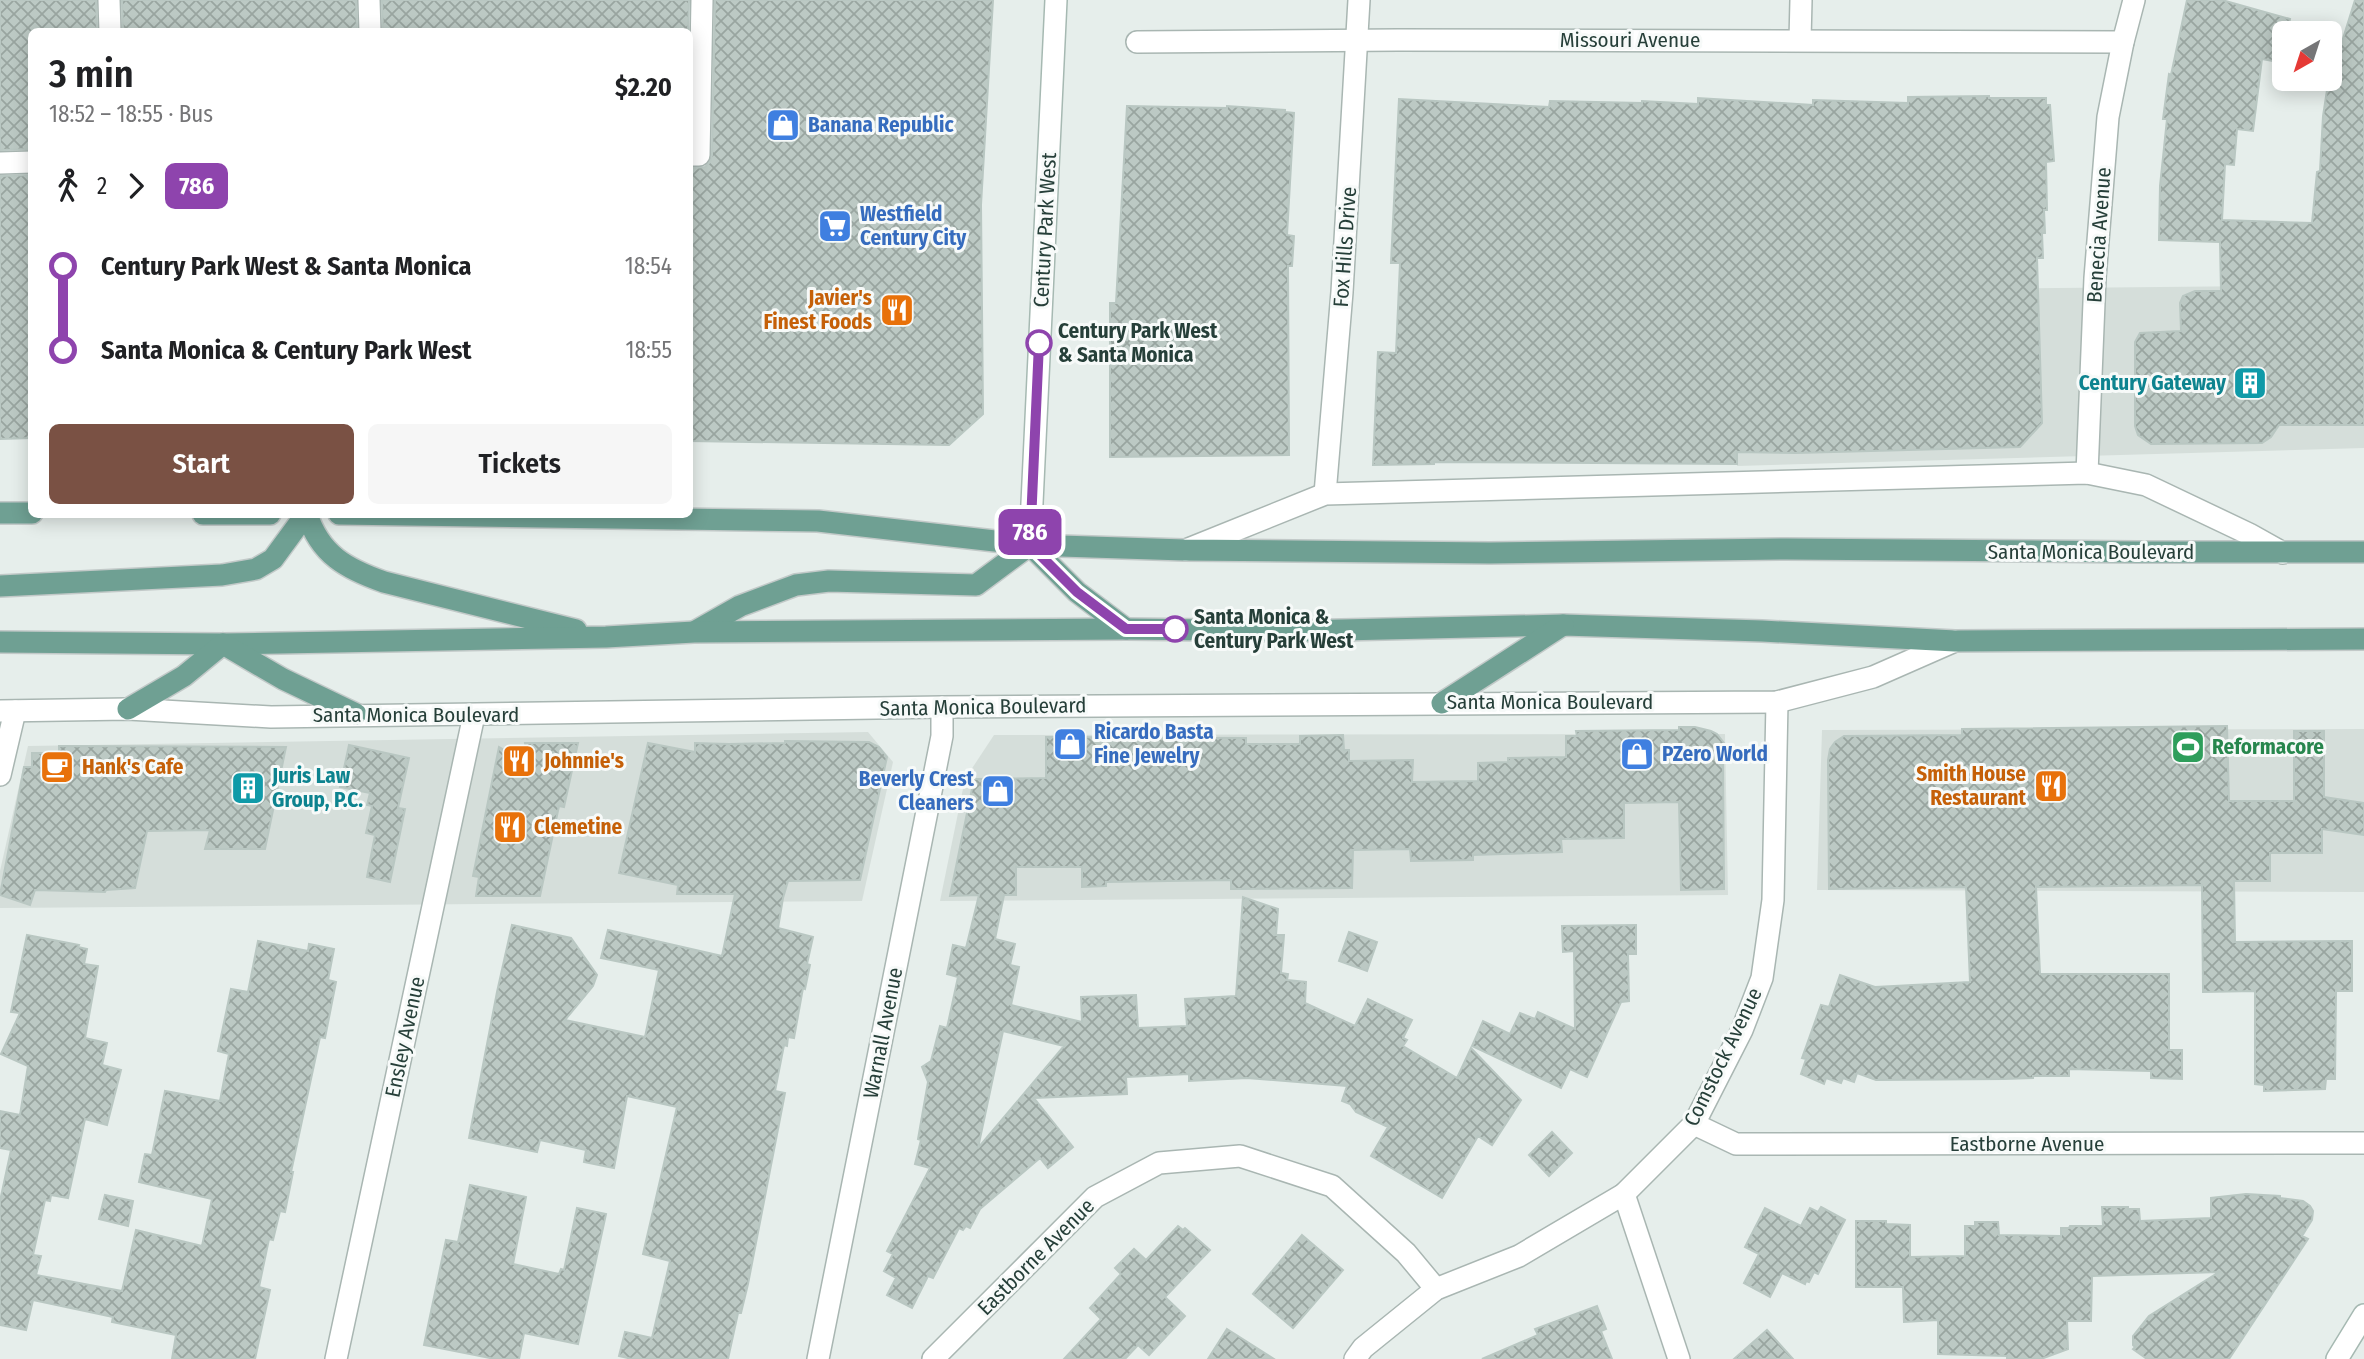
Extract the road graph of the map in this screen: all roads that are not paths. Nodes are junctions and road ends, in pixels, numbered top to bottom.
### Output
1 (109, 0) edge
2 (369, 0) edge
3 (702, 0) edge
4 (1056, 0) edge
5 (1359, 0) edge
6 (1801, 0) edge
7 (2134, 0) edge
8 (110, 28) edge
9 (370, 28) edge
10 (1357, 40) junction
11 (1800, 40) junction
12 (2123, 41) junction
13 (1137, 42) dead end
14 (693, 155) edge
15 (28, 162) edge
16 (0, 163) edge
17 (2087, 473) junction
18 (1325, 494) junction
19 (0, 513) edge
20 (28, 513) edge
21 (304, 518) edge
22 (308, 518) edge
23 (613, 518) edge
24 (1030, 545) junction
25 (1184, 550) junction
26 (2364, 552) edge
27 (2283, 553) junction
28 (0, 586) edge
29 (1563, 625) junction
30 (1126, 629) junction
31 (694, 632) junction
32 (606, 637) junction
33 (2364, 639) edge
34 (1955, 641) junction
35 (0, 642) edge
36 (223, 644) junction
37 (1777, 702) junction
38 (1442, 703) junction
39 (942, 707) junction
40 (128, 709) junction
41 (8, 711) edge
42 (356, 714) junction
43 (474, 715) junction
44 (0, 775) edge
45 (1694, 1124) junction
46 (2364, 1143) edge
47 (1624, 1194) junction
48 (1436, 1289) junction
49 (2364, 1315) edge
50 (336, 1359) edge
51 (818, 1359) edge
52 (933, 1359) edge
53 (1355, 1359) edge
54 (1679, 1359) edge
55 (2337, 1359) edge

1 - 8 street
2 - 9 street
3 - 14 street
4 - 24 street, Century Park West
5 - 10 street, Fox Hills Drive
6 - 11 street
7 - 12 street, Benecia Avenue
10 - 11 street, Missouri Avenue
10 - 13 street, Missouri Avenue
10 - 18 street, Fox Hills Drive
11 - 12 street, Missouri Avenue
12 - 17 street, Benecia Avenue
15 - 16 street
17 - 18 street, Santa Monica Boulevard
17 - 27 street, Santa Monica Boulevard
18 - 25 street, Santa Monica Boulevard
19 - 20 main road
21 - 28 main road
22 - 32 main road
23 - 24 main road, Santa Monica Boulevard
24 - 25 main road, Santa Monica Boulevard
24 - 30 main road
24 - 31 main road
25 - 27 main road, Santa Monica Boulevard
26 - 27 main road, Santa Monica Boulevard
29 - 30 main road, Santa Monica Boulevard
29 - 34 main road, Santa Monica Boulevard
29 - 38 main road
30 - 31 main road, Santa Monica Boulevard
31 - 32 main road, Santa Monica Boulevard
32 - 36 main road, Santa Monica Boulevard
33 - 34 main road, Santa Monica Boulevard
34 - 37 street, Santa Monica Boulevard
35 - 36 main road, Santa Monica Boulevard
36 - 40 main road
36 - 42 main road
37 - 38 street, Santa Monica Boulevard
37 - 45 street, Comstock Avenue
38 - 39 street, Santa Monica Boulevard
39 - 43 street, Santa Monica Boulevard
39 - 51 street, Warnall Avenue
40 - 41 street, Santa Monica Boulevard
40 - 42 street, Santa Monica Boulevard
41 - 44 street
42 - 43 street, Santa Monica Boulevard
43 - 50 street, Ensley Avenue
45 - 46 street, Eastborne Avenue
45 - 47 street, Comstock Avenue
47 - 48 street, Comstock Avenue
47 - 54 street
48 - 52 street, Eastborne Avenue
48 - 53 street, Comstock Avenue
49 - 55 street

